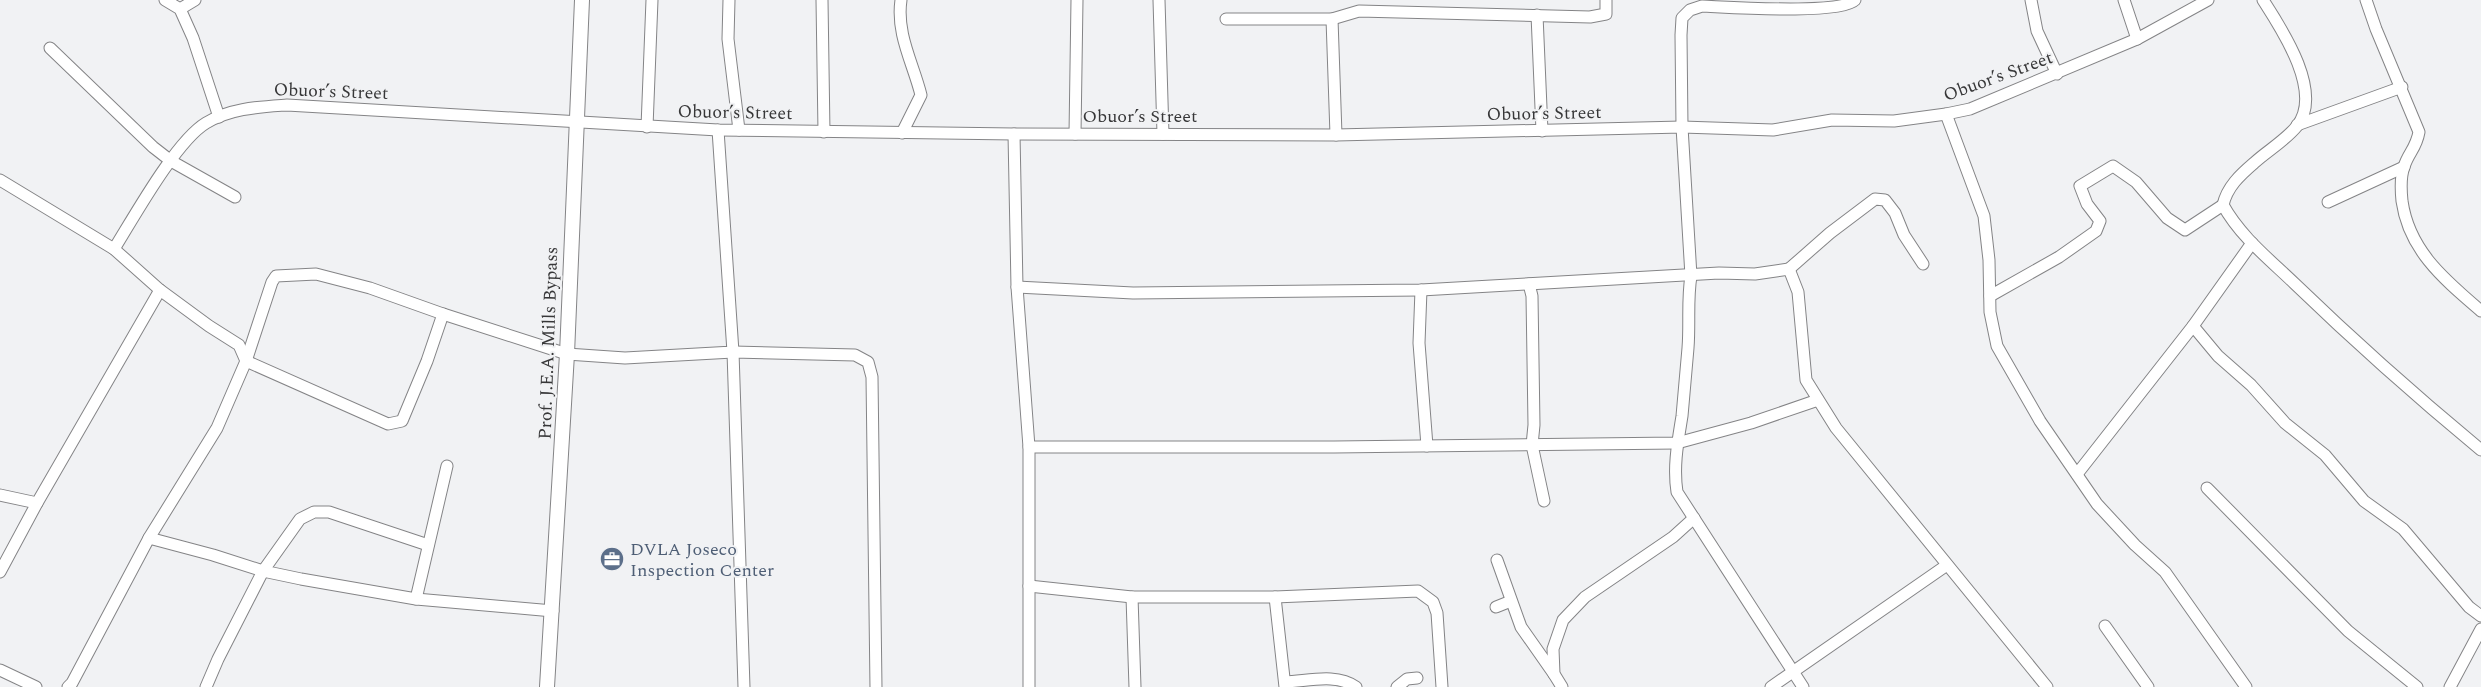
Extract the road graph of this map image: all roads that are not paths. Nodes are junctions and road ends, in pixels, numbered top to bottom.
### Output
1 (165, 0) edge
2 (196, 0) edge
3 (582, 0) edge
4 (652, 0) edge
5 (729, 0) edge
6 (822, 0) edge
7 (901, 0) edge
8 (1077, 0) edge
9 (1159, 0) edge
10 (1606, 0) edge
11 (1855, 0) edge
12 (2031, 0) edge
13 (2124, 0) edge
14 (2208, 0) edge
15 (2263, 0) edge
16 (2366, 0) edge
17 (180, 9) junction
18 (1537, 15) junction
19 (1226, 19) dead end
20 (1332, 20) junction
21 (2137, 38) junction
22 (50, 48) dead end
23 (2056, 74) junction
24 (2402, 88) junction
25 (1946, 114) junction
26 (219, 117) junction
27 (575, 122) junction
28 (2297, 125) junction
29 (647, 127) junction
30 (1682, 127) junction
31 (718, 130) junction
32 (738, 130) junction
33 (1542, 131) junction
34 (824, 132) junction
35 (902, 133) junction
36 (1014, 134) junction
37 (1075, 134) junction
38 (1163, 134) junction
39 (1336, 134) junction
40 (171, 161) junction
41 (2404, 167) junction
42 (0, 180) edge
43 (235, 197) dead end
44 (2328, 202) dead end
45 (2223, 205) junction
46 (2252, 242) junction
47 (114, 249) junction
48 (1922, 264) dead end
49 (1789, 269) junction
50 (1692, 276) junction
51 (1529, 284) junction
52 (1017, 287) junction
53 (160, 290) junction
54 (1421, 290) junction
55 (1990, 296) junction
56 (2481, 311) edge
57 (443, 314) junction
58 (2192, 326) junction
59 (733, 352) junction
60 (567, 354) junction
61 (246, 361) junction
62 (1818, 400) junction
63 (1676, 443) junction
64 (1532, 445) junction
65 (1427, 446) junction
66 (1029, 447) junction
67 (2481, 450) edge
68 (447, 466) dead end
69 (2077, 474) junction
70 (2207, 488) dead end
71 (0, 495) edge
72 (1544, 501) dead end
73 (37, 503) junction
74 (1694, 518) junction
75 (149, 538) junction
76 (428, 544) junction
77 (1497, 560) dead end
78 (1946, 565) junction
79 (264, 571) junction
80 (0, 572) edge
81 (1030, 586) junction
82 (1132, 597) junction
83 (1275, 597) junction
84 (416, 599) junction
85 (1511, 601) junction
86 (1496, 607) dead end
87 (553, 612) junction
88 (2481, 616) edge
89 (2105, 626) dead end
90 (2481, 629) edge
91 (0, 670) edge
92 (1793, 671) junction
93 (1554, 674) junction
94 (1417, 678) dead end
95 (1285, 684) edge
96 (36, 687) edge
97 (68, 687) edge
98 (206, 687) edge
99 (547, 687) edge
100 (744, 687) edge
101 (876, 687) edge
102 (1030, 687) edge
103 (1135, 687) edge
104 (1356, 687) edge
105 (1397, 687) edge
106 (1442, 687) edge
107 (1562, 687) edge
108 (1772, 687) edge
109 (1804, 687) edge
110 (2046, 687) edge
111 (2148, 687) edge
112 (2246, 687) edge
113 (2417, 687) edge
114 (2450, 687) edge

1 - 17 street
2 - 17 street
3 - 27 street, Prof. J.E.A. Mills Bypass
4 - 29 street
5 - 32 street
6 - 34 street
7 - 35 street
8 - 37 street
9 - 38 street
10 - 18 street
11 - 30 street
12 - 23 street
13 - 21 street
14 - 21 street, Obuor’s Street
15 - 28 street
16 - 24 street
17 - 26 street
18 - 20 street
18 - 33 street
19 - 20 street
20 - 39 street
21 - 23 street, Obuor’s Street
22 - 40 street
23 - 25 street, Obuor’s Street
24 - 28 street
24 - 41 street
25 - 30 street, Obuor’s Street
25 - 55 street
26 - 27 street, Obuor’s Street
26 - 40 street, Obuor’s Street
27 - 29 street, Obuor’s Street
27 - 60 street, Prof. J.E.A. Mills Bypass
28 - 45 street
29 - 31 street, Obuor’s Street
30 - 33 street, Obuor’s Street
30 - 50 street
31 - 32 street, Obuor’s Street
31 - 59 street
32 - 34 street, Obuor’s Street
33 - 39 street, Obuor’s Street
34 - 35 street, Obuor’s Street
35 - 36 street, Obuor’s Street
36 - 37 street, Obuor’s Street
36 - 52 street
37 - 38 street, Obuor’s Street
38 - 39 street, Obuor’s Street
40 - 43 street
40 - 47 street, Obuor’s Street
41 - 44 street
41 - 56 street
42 - 47 street
45 - 46 street
45 - 55 street
46 - 58 street
46 - 67 street
47 - 53 street
48 - 49 street
49 - 50 street
49 - 62 street
50 - 51 street
50 - 63 street
51 - 54 street
51 - 64 street
52 - 54 street
52 - 66 street
53 - 61 street
53 - 73 street
54 - 65 street
55 - 69 street
57 - 60 street
57 - 61 street
57 - 61 street
58 - 69 street
58 - 88 street
59 - 60 street
59 - 100 street
59 - 101 street
60 - 87 street, Prof. J.E.A. Mills Bypass
61 - 75 street
62 - 63 street
62 - 78 street
63 - 64 street
63 - 74 street
64 - 65 street
64 - 72 street
65 - 66 street
66 - 81 street
68 - 76 street
69 - 112 street
70 - 113 street
71 - 73 street
73 - 80 street
74 - 92 street
74 - 93 street
75 - 79 street
75 - 97 street
76 - 79 street
76 - 84 street
77 - 85 street
78 - 92 street
78 - 110 street
79 - 84 street
79 - 98 street
81 - 82 street
81 - 102 street
82 - 83 street
82 - 103 street
83 - 95 street
83 - 106 street
84 - 87 street
85 - 86 street
85 - 93 street
87 - 99 street, Prof. J.E.A. Mills Bypass
89 - 111 street
90 - 114 street
91 - 96 street
92 - 108 street
92 - 109 street
93 - 107 street
94 - 105 street
95 - 104 street

